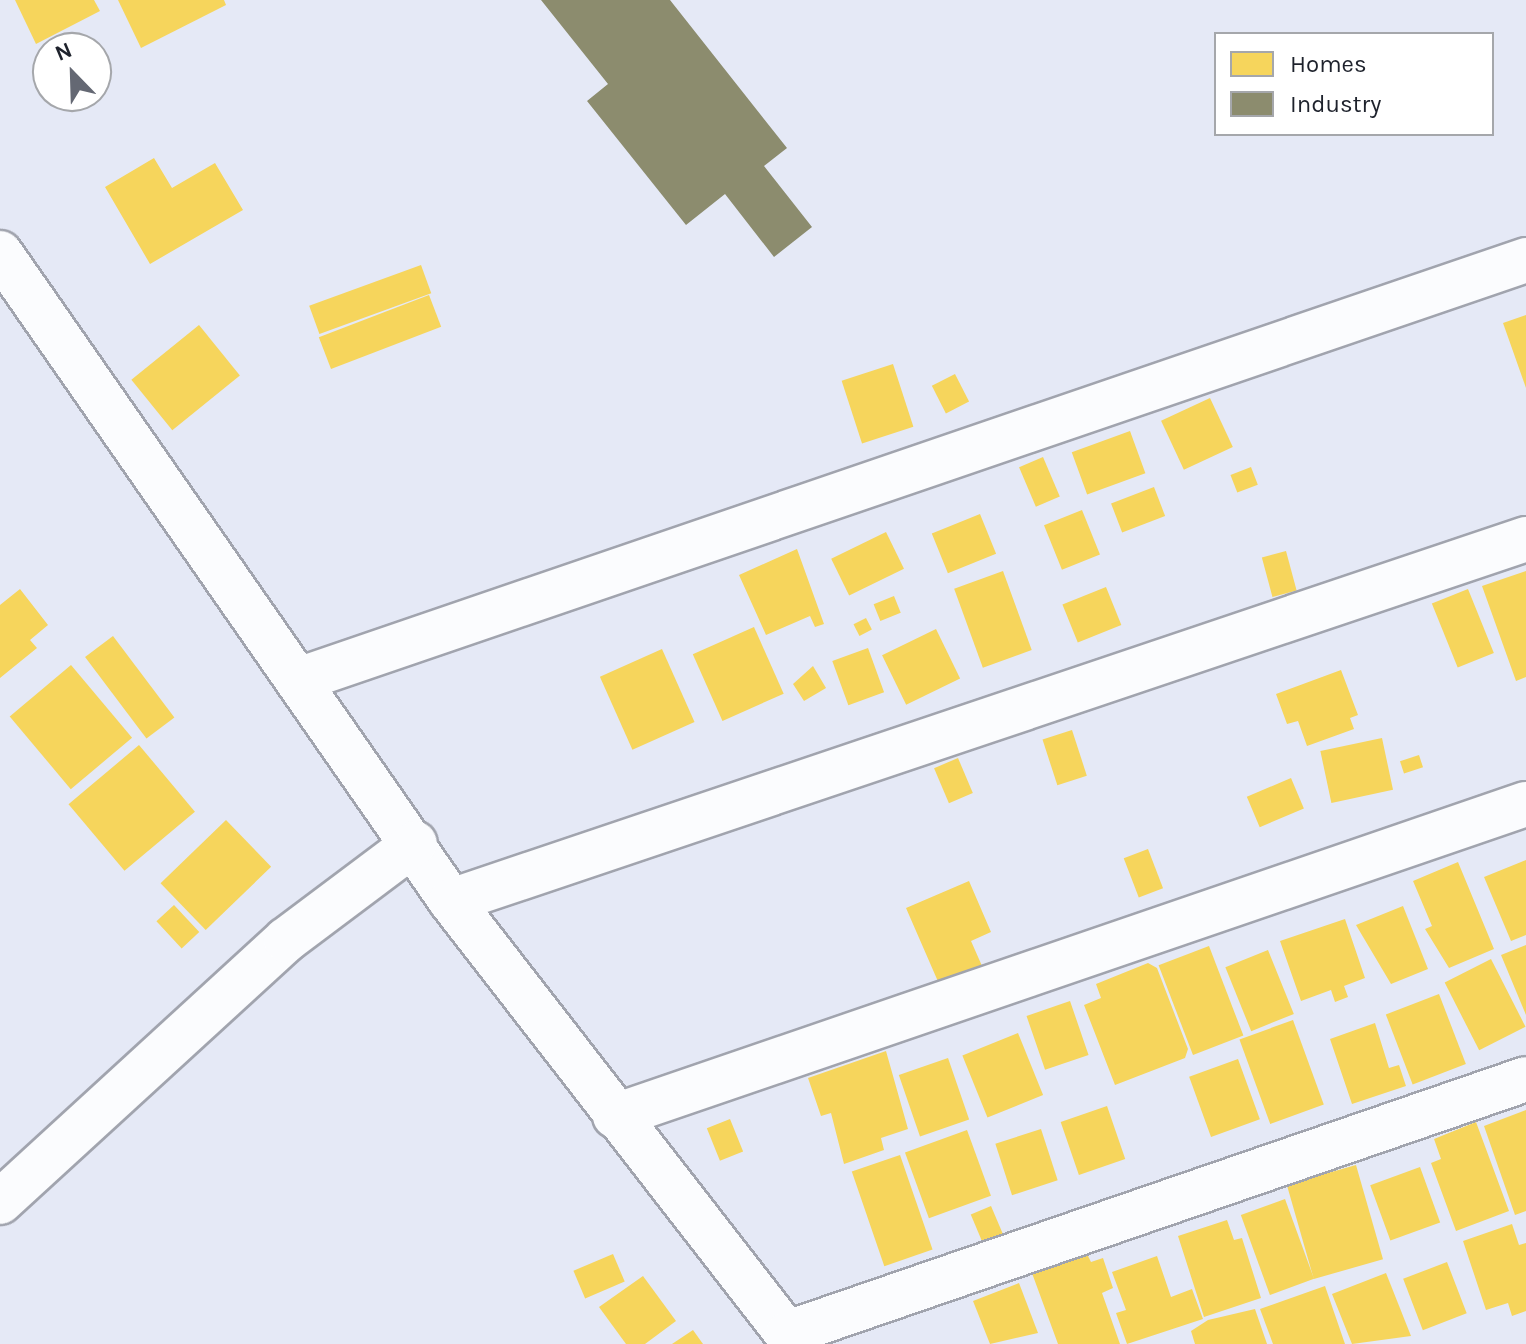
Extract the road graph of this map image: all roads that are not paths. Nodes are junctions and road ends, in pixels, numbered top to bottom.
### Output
1 (0, 253) edge
2 (1526, 260) edge
3 (1526, 539) edge
4 (298, 680) junction
5 (1526, 804) edge
6 (415, 843) junction
7 (451, 901) junction
8 (1526, 1079) edge
9 (615, 1116) junction
10 (0, 1202) edge
11 (791, 1339) edge

1 - 4 street
2 - 4 street
3 - 7 street
4 - 6 street
5 - 9 street
6 - 7 street
6 - 10 street
7 - 9 street
8 - 11 street
9 - 11 street

